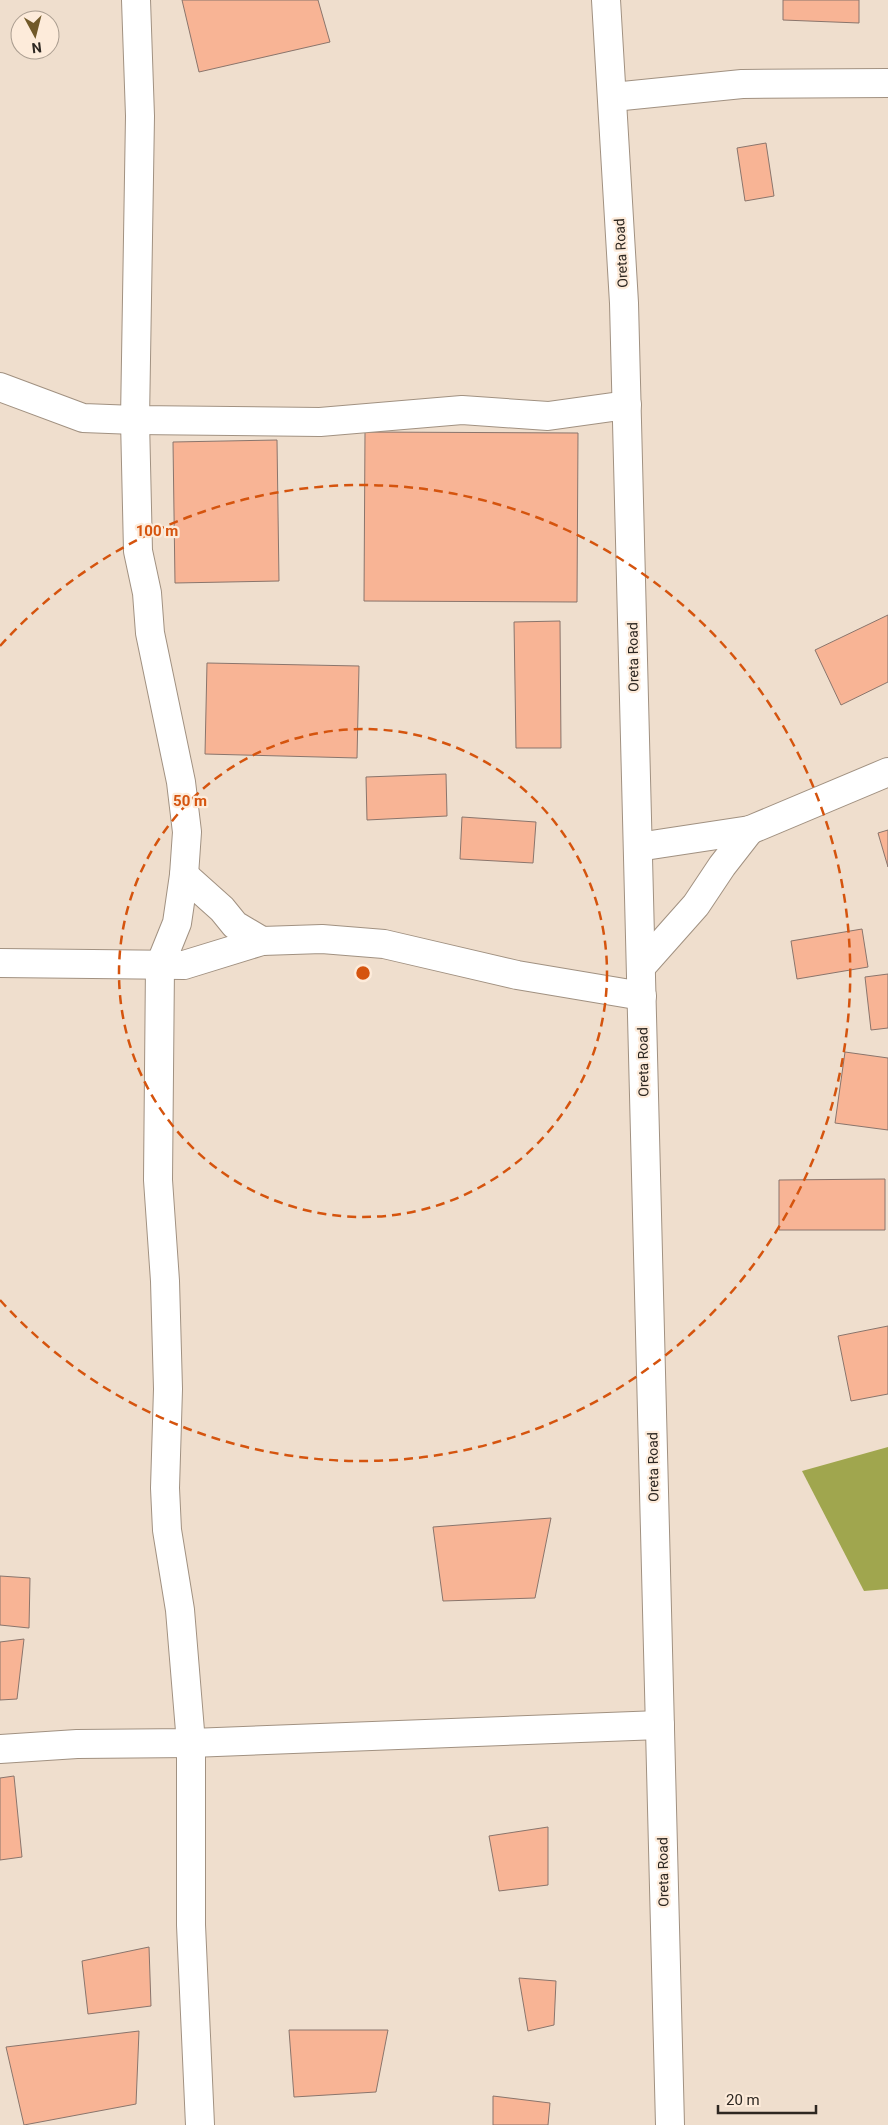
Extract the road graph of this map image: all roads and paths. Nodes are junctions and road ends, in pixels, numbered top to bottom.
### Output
1 (136, 0) edge
2 (606, 0) edge
3 (888, 83) edge
4 (613, 98) junction
5 (0, 387) edge
6 (627, 405) junction
7 (135, 420) junction
8 (888, 772) edge
9 (750, 830) junction
10 (638, 847) junction
11 (184, 875) junction
12 (262, 941) junction
13 (0, 963) edge
14 (160, 965) junction
15 (641, 967) junction
16 (642, 996) junction
17 (660, 1725) junction
18 (191, 1743) junction
19 (0, 1749) edge
20 (200, 2125) edge
21 (670, 2125) edge

1 - 7 street
2 - 4 street, Oreta Road
3 - 4 street
4 - 6 street, Oreta Road
5 - 7 street
6 - 7 street
6 - 10 street, Oreta Road
7 - 11 street
8 - 9 street
9 - 10 street
9 - 15 street
10 - 15 street, Oreta Road
11 - 12 street
11 - 14 street
12 - 14 street
12 - 16 street
13 - 14 street
14 - 18 street
15 - 16 street, Oreta Road
16 - 17 street, Oreta Road
17 - 18 street
17 - 21 street, Oreta Road
18 - 19 street
18 - 20 street

